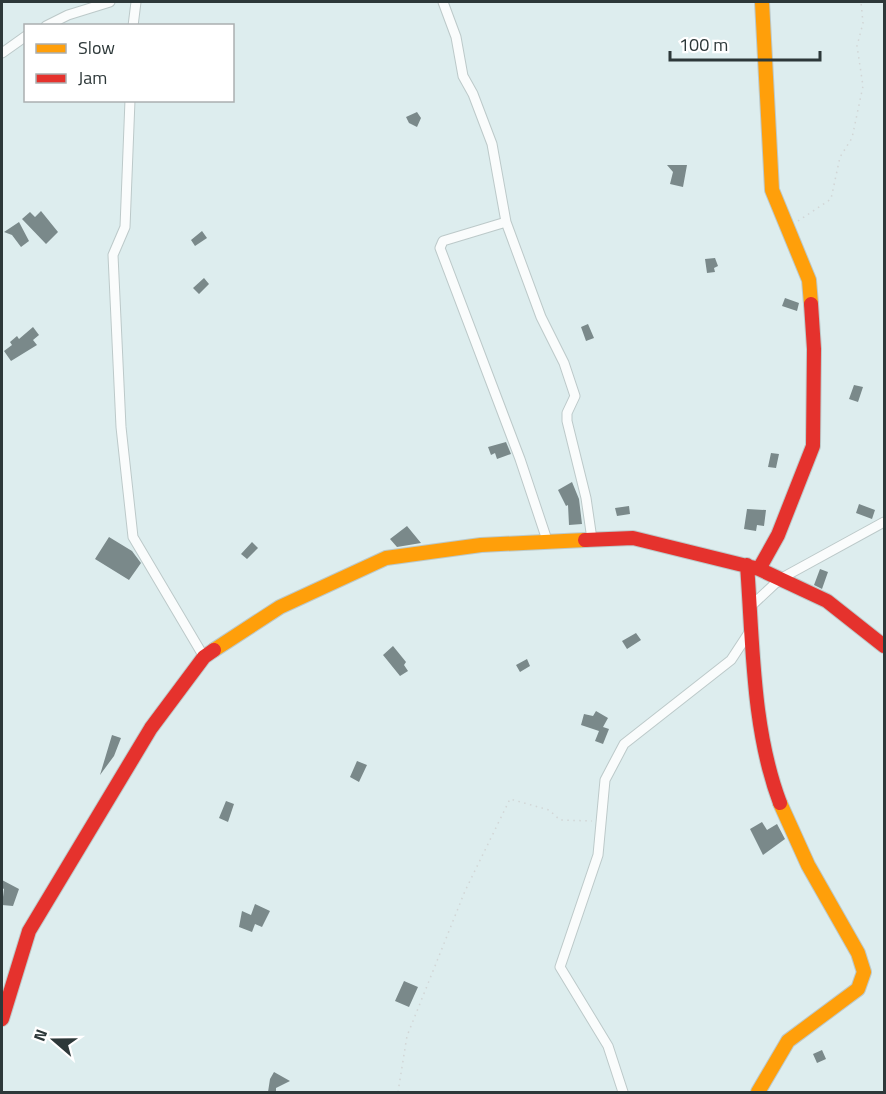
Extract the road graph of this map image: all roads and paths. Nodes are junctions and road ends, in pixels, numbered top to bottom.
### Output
1 (110, 2) edge
2 (136, 2) edge
3 (443, 2) edge
4 (762, 2) edge
5 (861, 2) edge
6 (50, 24) edge
7 (134, 24) edge
8 (24, 37) edge
9 (2, 52) edge
10 (130, 102) edge
11 (506, 222) junction
12 (788, 230) junction
13 (885, 522) edge
14 (592, 539) junction
15 (547, 540) junction
16 (753, 567) junction
17 (780, 579) junction
18 (750, 607) junction
19 (752, 628) junction
20 (885, 646) edge
21 (204, 657) junction
22 (601, 820) junction
23 (2, 1019) edge
24 (398, 1092) edge
25 (623, 1092) edge
26 (758, 1092) edge

1 - 6 street
2 - 7 street
3 - 11 street
4 - 12 street
5 - 12 path
8 - 9 street
10 - 21 street
11 - 14 street
11 - 15 street
12 - 16 street
13 - 17 street
14 - 15 street
14 - 16 street
15 - 21 street
16 - 17 street
16 - 18 street
17 - 18 street
17 - 20 street
18 - 19 street
19 - 22 street
19 - 26 street
21 - 23 street
22 - 24 path
22 - 25 street

